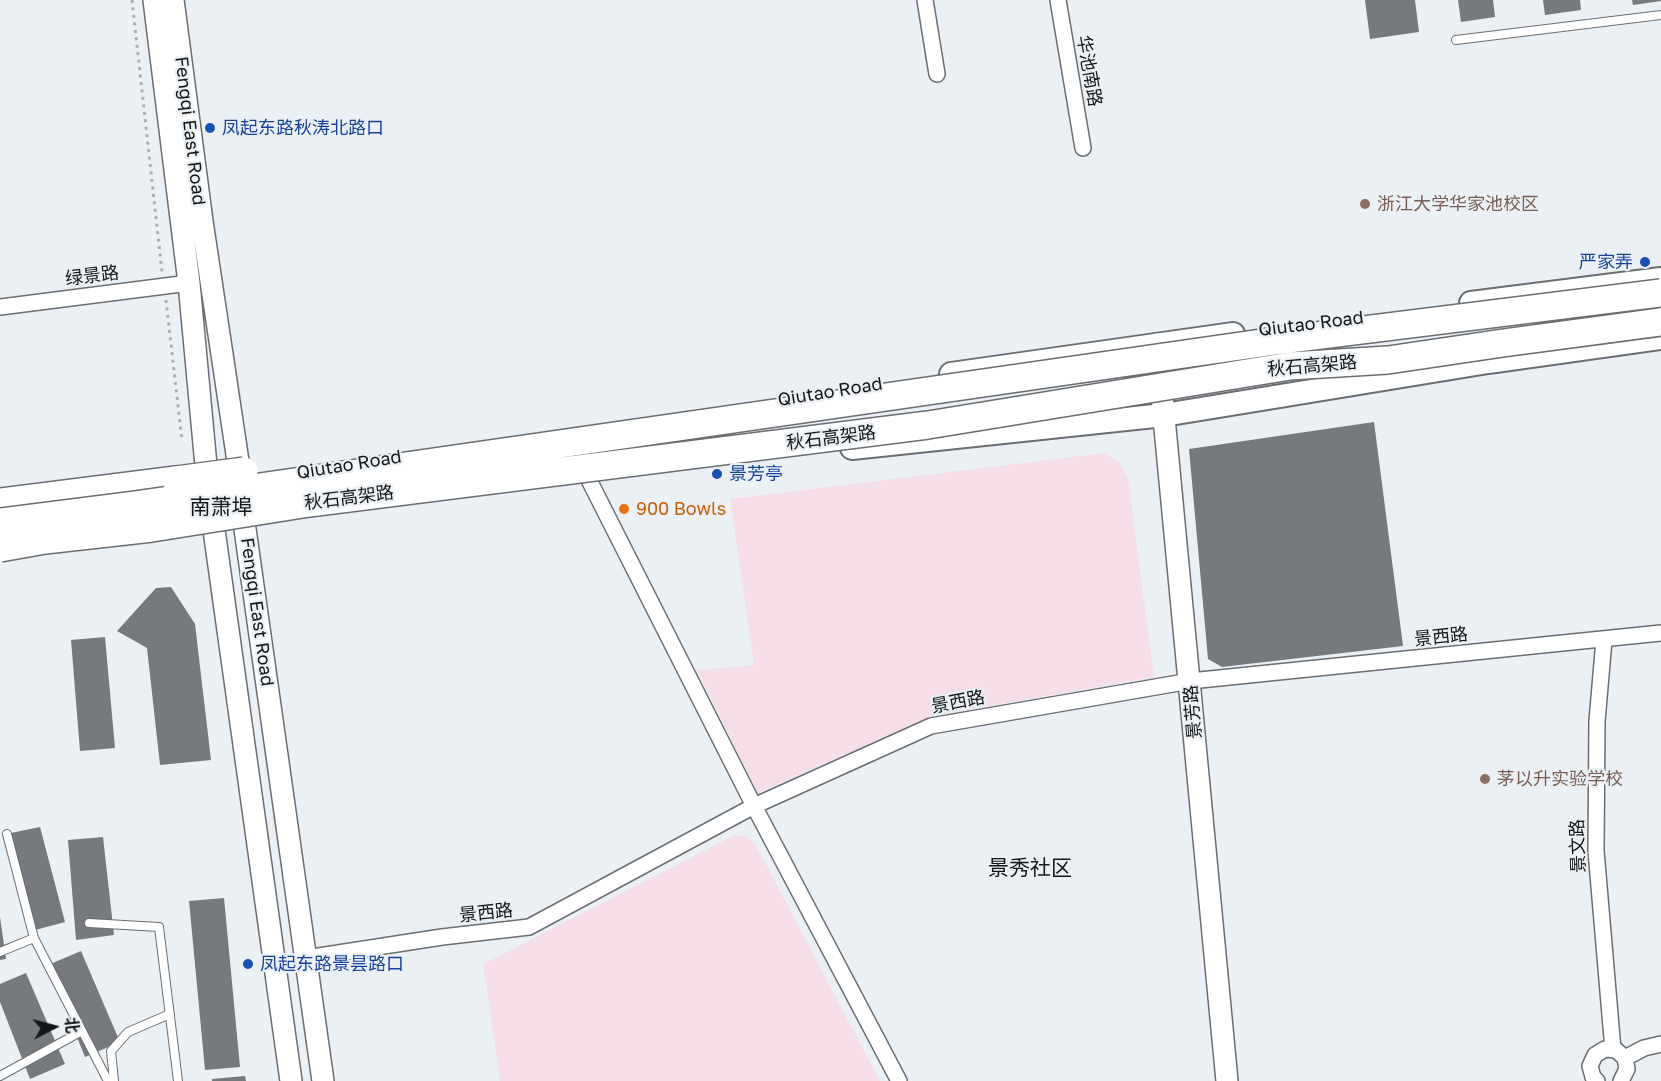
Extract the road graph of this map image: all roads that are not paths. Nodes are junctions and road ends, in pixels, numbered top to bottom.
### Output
1 (154, 0) edge
2 (173, 0) edge
3 (925, 0) edge
4 (1058, 0) edge
5 (1661, 15) edge
6 (1456, 40) dead end
7 (937, 74) dead end
8 (1083, 148) dead end
9 (1661, 281) edge
10 (189, 283) junction
11 (1661, 293) edge
12 (1594, 301) junction
13 (0, 307) edge
14 (1661, 322) edge
15 (1661, 338) edge
16 (1157, 344) junction
17 (1164, 415) junction
18 (478, 455) junction
19 (587, 476) junction
20 (241, 481) junction
21 (208, 487) junction
22 (0, 502) edge
23 (0, 514) edge
24 (0, 522) edge
25 (244, 522) junction
26 (214, 527) junction
27 (0, 548) edge
28 (0, 559) edge
29 (1661, 633) edge
30 (1604, 640) junction
31 (1190, 681) junction
32 (754, 806) junction
33 (7, 834) dead end
34 (89, 923) dead end
35 (34, 938) junction
36 (0, 952) edge
37 (306, 958) junction
38 (170, 1014) junction
39 (82, 1031) junction
40 (1661, 1044) edge
41 (1619, 1054) junction
42 (0, 1076) edge
43 (1591, 1080) edge
44 (108, 1081) edge
45 (114, 1081) edge
46 (178, 1081) edge
47 (291, 1081) edge
48 (323, 1081) edge
49 (899, 1081) edge
50 (1227, 1081) edge
51 (1621, 1081) edge

1 - 10 main road, Fengqi East Road
2 - 20 main road, Fengqi East Road
3 - 7 street
4 - 8 street, 华池南路
5 - 6 lane
9 - 12 highway, bridge
9 - 16 main road, Qiutao Road
10 - 13 street, 绿景路
10 - 21 main road, Fengqi East Road
11 - 12 highway, 秋石高架路, bridge
12 - 18 highway, 秋石高架路, bridge
14 - 27 highway, 秋石高架路, bridge
15 - 17 main road
16 - 17 main road, 景芳路
16 - 20 main road, Qiutao Road
17 - 19 main road
17 - 31 main road, 景芳路
18 - 22 highway, bridge
18 - 24 highway, 秋石高架路, bridge
19 - 25 main road
19 - 32 street
20 - 21 main road, Qiutao Road
20 - 25 main road, Fengqi East Road
21 - 23 main road, Qiutao Road
21 - 26 main road, Fengqi East Road
25 - 26 main road
25 - 37 main road, Fengqi East Road
26 - 28 main road
26 - 47 main road, Fengqi East Road
29 - 30 street, 景西路
30 - 31 street, 景西路
30 - 41 street, 景文路
31 - 32 street, 景西路
31 - 50 main road, 景芳路
32 - 37 street, 景西路
32 - 49 street
33 - 35 lane
34 - 38 lane
35 - 36 lane
35 - 39 lane
37 - 48 main road, Fengqi East Road
38 - 45 lane
38 - 46 lane
39 - 42 lane
39 - 44 lane
40 - 41 street
41 - 43 street
41 - 51 street, 景文路

